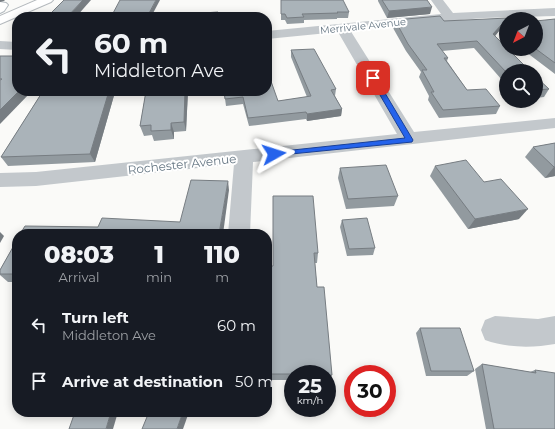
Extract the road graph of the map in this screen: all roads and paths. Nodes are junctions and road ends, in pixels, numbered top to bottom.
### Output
1 (21, 0) edge
2 (39, 0) edge
3 (48, 0) edge
4 (437, 0) edge
5 (1, 8) edge
6 (19, 12) edge
7 (555, 12) edge
8 (12, 15) edge
9 (451, 18) junction
10 (0, 20) edge
11 (343, 29) junction
12 (272, 35) edge
13 (0, 44) edge
14 (12, 45) edge
15 (555, 123) edge
16 (410, 140) junction
17 (244, 158) junction
18 (0, 180) edge
19 (239, 229) edge
20 (495, 330) dead end
21 (555, 330) edge

1 - 5 main road
2 - 5 main road
3 - 6 main road
4 - 9 street
7 - 9 street, Merrivale Avenue
8 - 10 main road
9 - 11 street, Merrivale Avenue
11 - 12 street, Merrivale Avenue
11 - 16 street
13 - 14 street
15 - 16 street, Rochester Avenue
16 - 17 street, Rochester Avenue
17 - 18 street, Rochester Avenue
17 - 19 street
20 - 21 street

